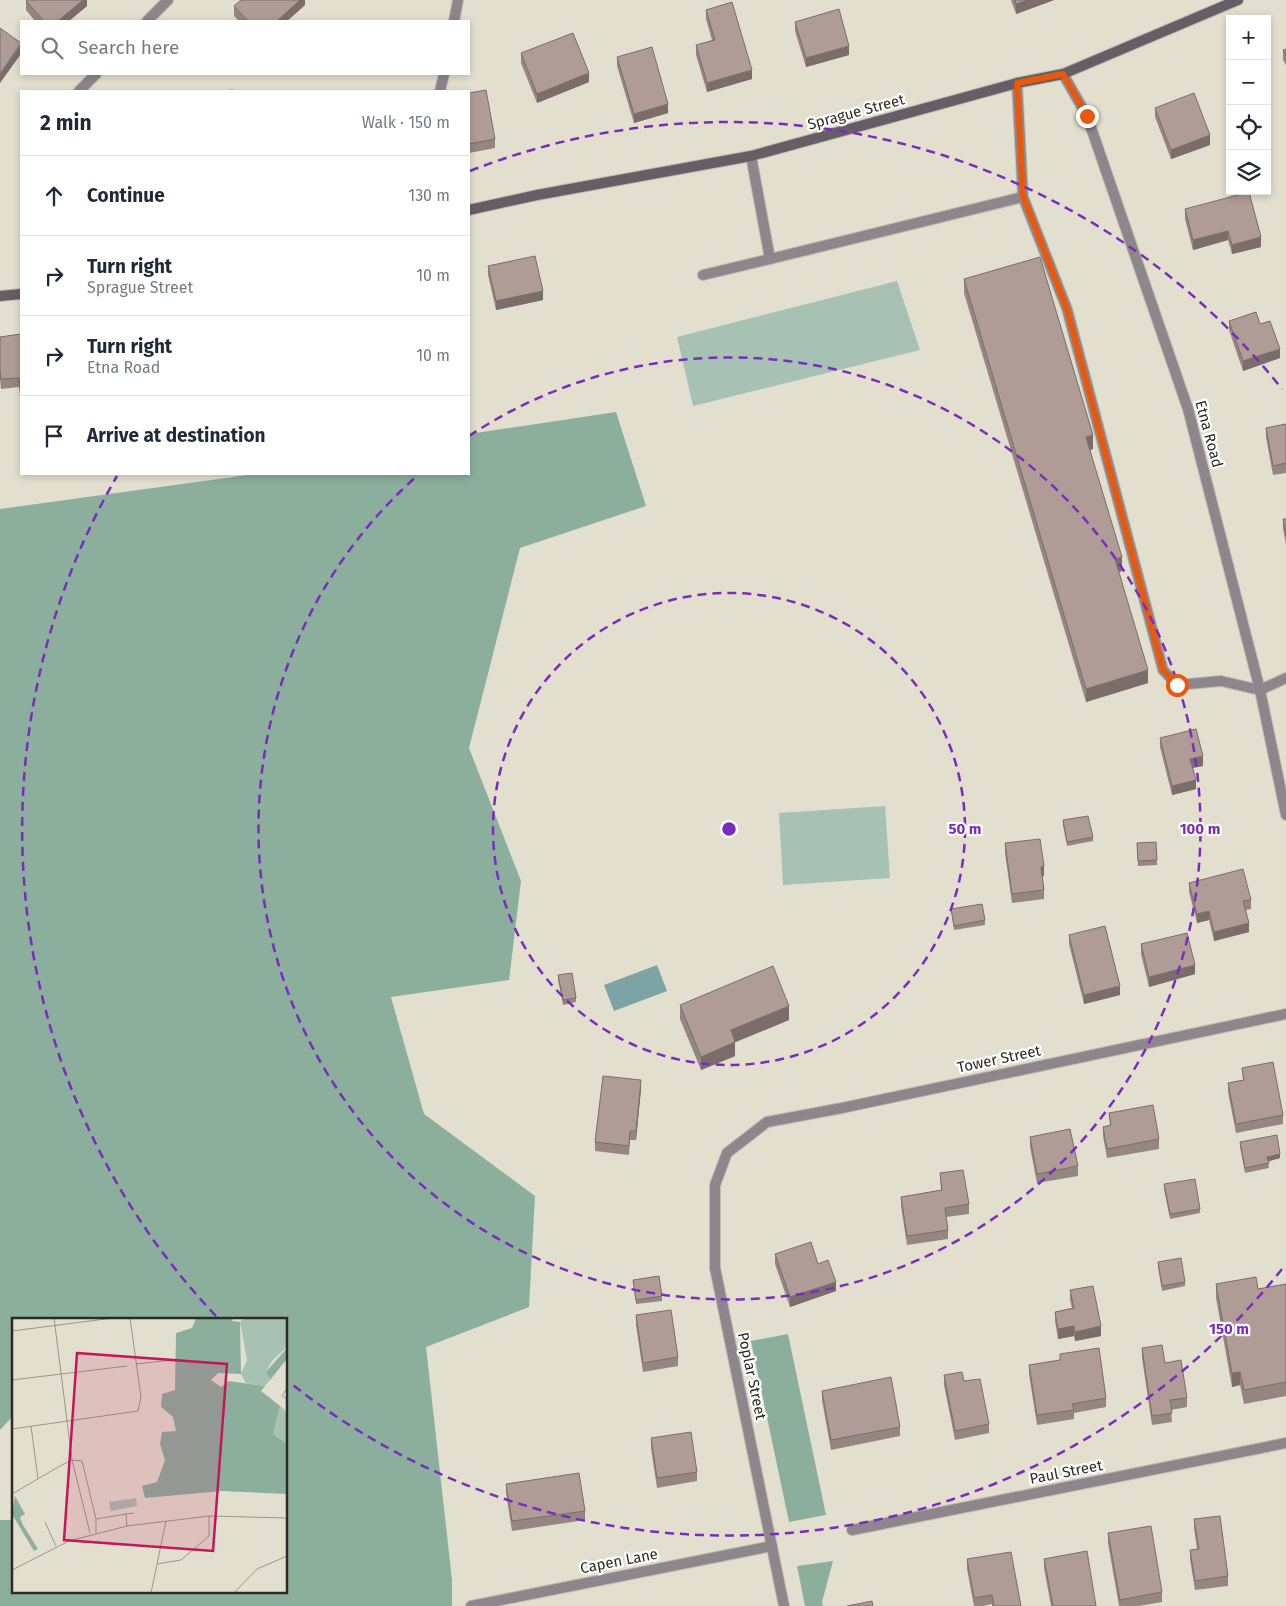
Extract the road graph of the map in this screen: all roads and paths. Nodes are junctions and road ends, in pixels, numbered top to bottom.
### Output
1 (168, 0) edge
2 (458, 0) edge
3 (1238, 0) edge
4 (148, 20) edge
5 (454, 20) edge
6 (1063, 74) junction
7 (95, 75) edge
8 (444, 75) edge
9 (1017, 83) junction
10 (80, 90) edge
11 (440, 90) edge
12 (751, 156) junction
13 (1023, 196) junction
14 (470, 210) edge
15 (770, 259) junction
16 (703, 274) dead end
17 (20, 294) edge
18 (0, 296) edge
19 (1286, 678) edge
20 (1260, 690) junction
21 (1286, 815) edge
22 (1286, 1014) edge
23 (727, 1152) joint
24 (1286, 1443) edge
25 (852, 1530) dead end
26 (772, 1546) junction
27 (471, 1606) edge
28 (784, 1606) edge

1 - 4 street
2 - 5 street
3 - 6 main road, Sprague Street
6 - 9 main road, Sprague Street
6 - 20 street, Etna Road
7 - 10 street
8 - 11 street
9 - 12 main road, Sprague Street
9 - 13 street
12 - 14 main road, Sprague Street
12 - 15 street
13 - 15 street
13 - 20 street
15 - 16 street
17 - 18 main road
19 - 20 street
20 - 21 street, Etna Road
22 - 23 street, Tower Street
23 - 26 street, Poplar Street
24 - 25 street, Paul Street
26 - 27 street, Capen Lane
26 - 28 street, Poplar Street

